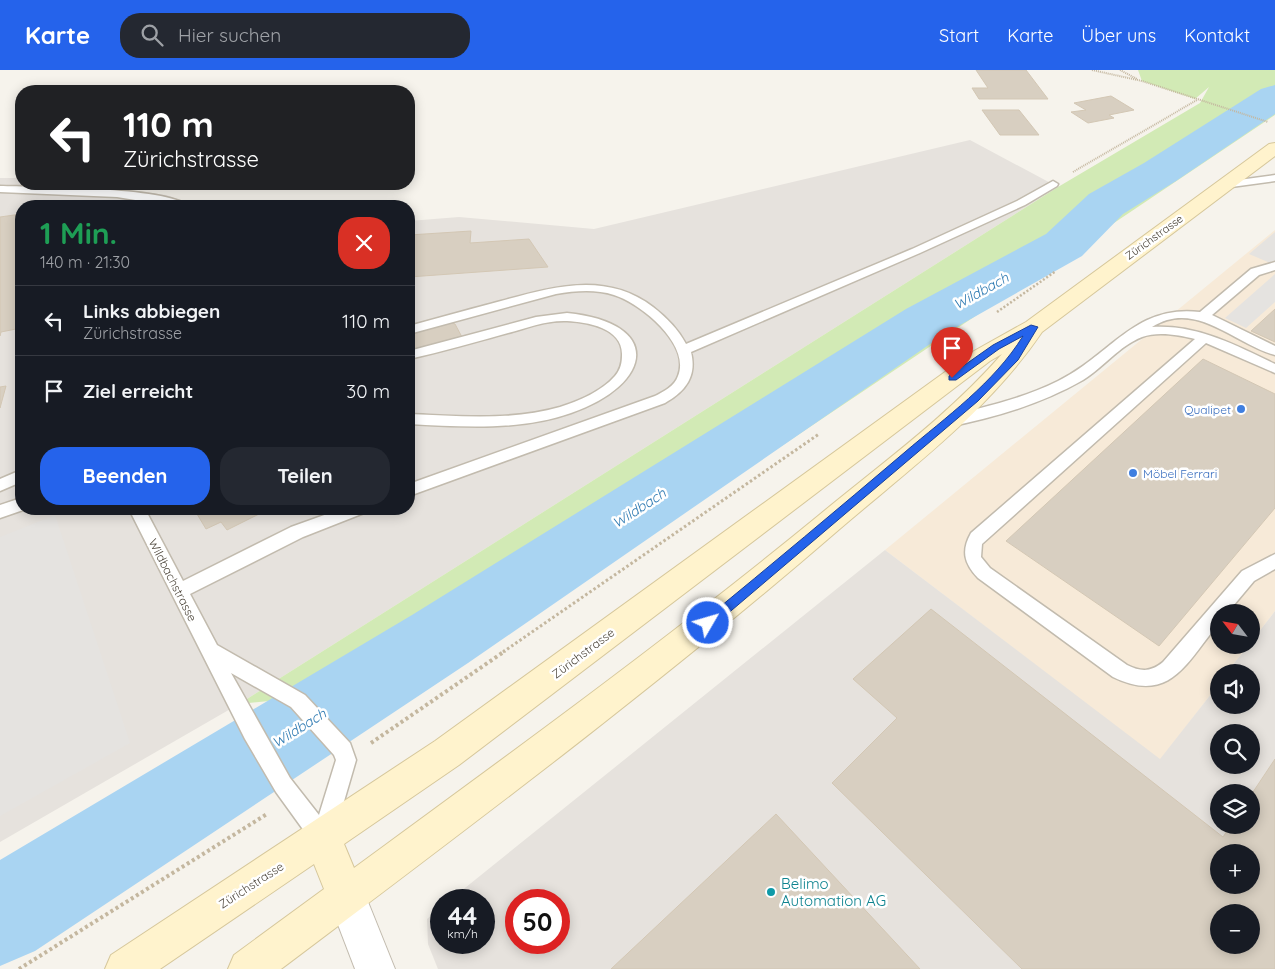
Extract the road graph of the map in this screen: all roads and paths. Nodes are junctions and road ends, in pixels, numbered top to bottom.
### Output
1 (1092, 70) edge
2 (1120, 70) edge
3 (1142, 81) junction
4 (1198, 100) junction
5 (1259, 119) dead end
6 (1275, 148) edge
7 (1275, 178) edge
8 (1053, 184) joint
9 (1224, 185) junction
10 (0, 189) edge
11 (15, 190) edge
12 (21, 190) edge
13 (157, 200) edge
14 (1065, 266) dead end
15 (1275, 266) edge
16 (991, 316) dead end
17 (1202, 316) junction
18 (1034, 327) junction
19 (415, 328) edge
20 (1130, 338) junction
21 (1204, 338) junction
22 (683, 350) junction
23 (1275, 350) edge
24 (415, 353) edge
25 (1275, 368) edge
26 (415, 419) edge
27 (947, 422) junction
28 (820, 434) dead end
29 (15, 479) edge
30 (0, 485) edge
31 (415, 488) edge
32 (15, 506) edge
33 (0, 512) edge
34 (140, 515) edge
35 (342, 515) edge
36 (1275, 561) edge
37 (178, 592) junction
38 (209, 650) junction
39 (345, 755) junction
40 (288, 791) junction
41 (324, 838) junction
42 (346, 896) junction
43 (19, 969) edge
44 (126, 969) edge
45 (248, 969) edge
46 (374, 969) edge

1 - 3 path
2 - 3 path
3 - 4 path
4 - 5 path
4 - 8 path
6 - 9 main road, Zürichstrasse
7 - 9 lane
8 - 22 lane
9 - 18 main road, Zürichstrasse
10 - 11 lane
12 - 13 lane
14 - 16 path
15 - 17 lane
17 - 20 lane
17 - 23 lane
18 - 27 main road, Zürichstrasse
18 - 41 main road, Zürichstrasse
19 - 22 lane
20 - 21 lane
20 - 27 lane
21 - 25 lane
21 - 36 lane
22 - 31 lane
24 - 26 lane
27 - 42 main road, Zürichstrasse
28 - 39 path
29 - 30 lane
32 - 33 lane
34 - 37 lane, Wildbachstrasse
35 - 37 lane
37 - 38 lane, Wildbachstrasse
38 - 39 lane
38 - 40 lane, Wildbachstrasse
39 - 41 lane
40 - 41 lane, Wildbachstrasse
40 - 43 path
41 - 42 main road
41 - 44 main road, Zürichstrasse
42 - 45 main road, Zürichstrasse
42 - 46 street

